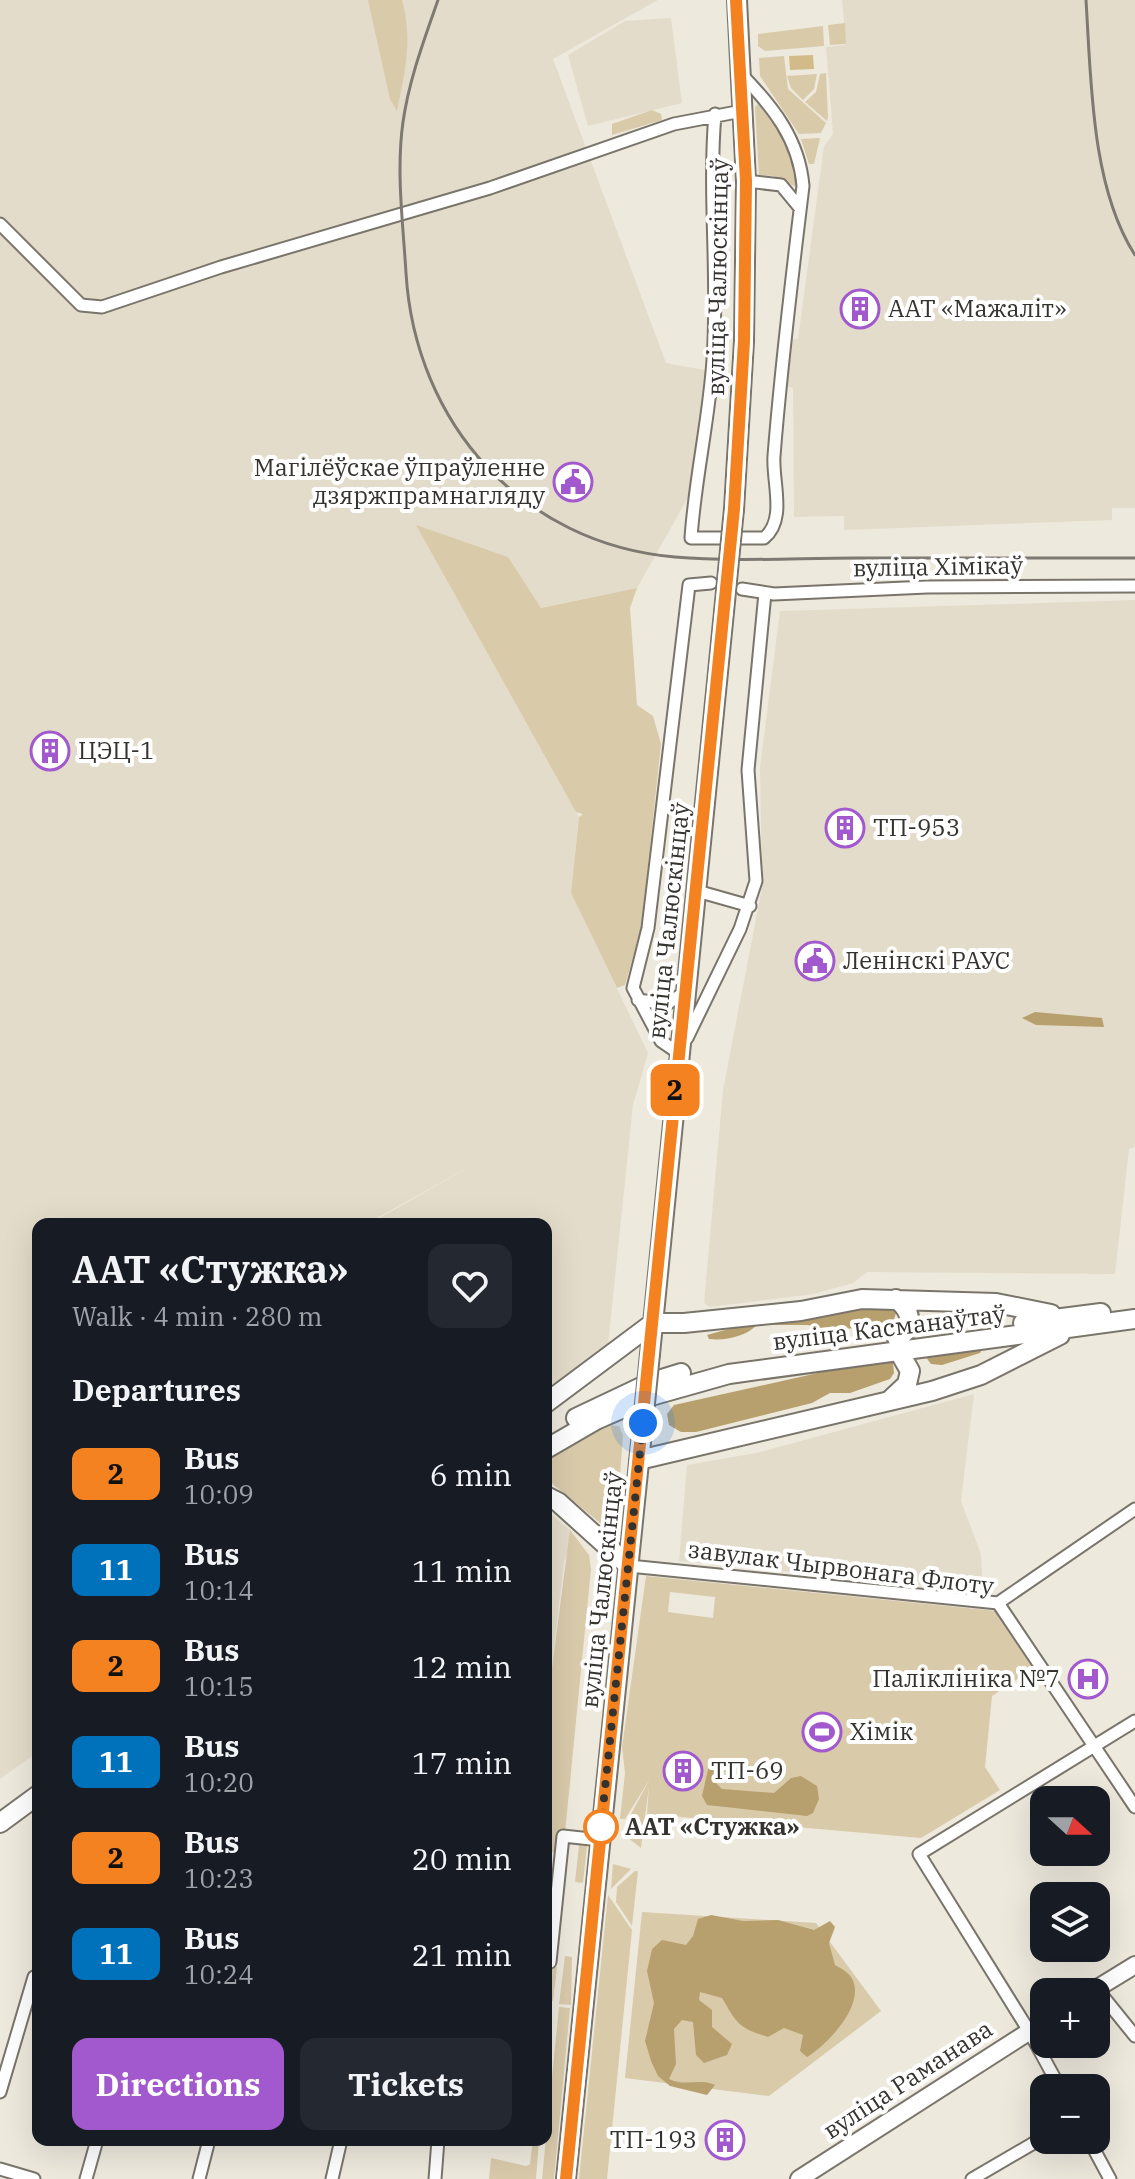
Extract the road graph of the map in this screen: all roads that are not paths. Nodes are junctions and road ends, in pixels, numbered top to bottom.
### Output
1 (737, 0) edge
2 (740, 74) junction
3 (742, 111) junction
4 (715, 114) junction
5 (746, 181) junction
6 (800, 208) junction
7 (0, 224) edge
8 (711, 583) dead end
9 (1135, 586) edge
10 (742, 589) dead end
11 (765, 593) junction
12 (697, 891) junction
13 (750, 906) junction
14 (686, 992) junction
15 (638, 1000) junction
16 (679, 1056) junction
17 (896, 1299) junction
18 (1135, 1308) edge
19 (1135, 1319) edge
20 (653, 1323) junction
21 (1070, 1323) junction
22 (897, 1344) junction
23 (651, 1389) junction
24 (552, 1399) edge
25 (889, 1401) junction
26 (552, 1432) edge
27 (552, 1446) edge
28 (639, 1460) junction
29 (552, 1499) edge
30 (1135, 1509) edge
31 (629, 1566) junction
32 (998, 1603) junction
33 (1135, 1721) edge
34 (1095, 1746) junction
35 (32, 1799) edge
36 (1135, 1807) edge
37 (32, 1812) edge
38 (0, 1823) edge
39 (0, 1835) edge
40 (600, 1840) junction
41 (552, 1943) edge
42 (1135, 1965) edge
43 (1110, 1980) edge
44 (32, 1989) edge
45 (1110, 2008) edge
46 (1030, 2017) edge
47 (1030, 2031) edge
48 (1135, 2036) edge
49 (0, 2092) edge
50 (1030, 2145) edge
51 (95, 2146) edge
52 (207, 2146) edge
53 (340, 2146) edge
54 (438, 2146) edge
55 (1097, 2154) edge
56 (0, 2169) edge
57 (34, 2179) edge
58 (86, 2179) edge
59 (199, 2179) edge
60 (332, 2179) edge
61 (435, 2179) edge
62 (566, 2179) edge
63 (799, 2179) edge
64 (972, 2179) edge
65 (1110, 2179) edge

1 - 2 main road, вуліца Чалюскінцаў
2 - 3 main road, вуліца Чалюскінцаў
2 - 6 street
3 - 4 street
3 - 5 main road, вуліца Чалюскінцаў
4 - 6 street
4 - 7 street
5 - 6 street
5 - 12 main road, вуліца Чалюскінцаў, bridge
8 - 15 street
9 - 11 street, вуліца Хімікаў
10 - 11 street, вуліца Хімікаў
11 - 13 street
12 - 13 street
12 - 14 main road, вуліца Чалюскінцаў
13 - 16 street
14 - 15 street
14 - 16 main road, вуліца Чалюскінцаў
15 - 16 street
16 - 20 main road, вуліца Чалюскінцаў
17 - 20 main road
17 - 21 main road
17 - 22 main road
18 - 21 main road, вуліца Касманаўтаў
19 - 21 main road, вуліца Касманаўтаў
20 - 24 main road
20 - 28 main road, вуліца Чалюскінцаў, bridge
21 - 22 main road, вуліца Касманаўтаў
21 - 25 main road
22 - 23 main road, вуліца Касманаўтаў
22 - 25 main road
23 - 26 main road
23 - 27 main road
25 - 28 main road
28 - 31 main road, вуліца Чалюскінцаў
29 - 31 main road
30 - 32 street
31 - 32 street, завулак Чырвонага Флоту
31 - 40 main road, вуліца Чалюскінцаў
32 - 34 street, завулак Чырвонага Флоту
33 - 34 street
34 - 36 street, завулак Чырвонага Флоту
34 - 46 street
35 - 38 main road
37 - 39 main road
40 - 41 street
40 - 62 main road, вуліца Чалюскінцаў
42 - 43 main road
44 - 49 street
45 - 48 street
47 - 63 main road, вуліца Раманава
50 - 64 street
51 - 58 street
52 - 59 street
53 - 60 street
54 - 61 street
55 - 65 street
56 - 57 street

